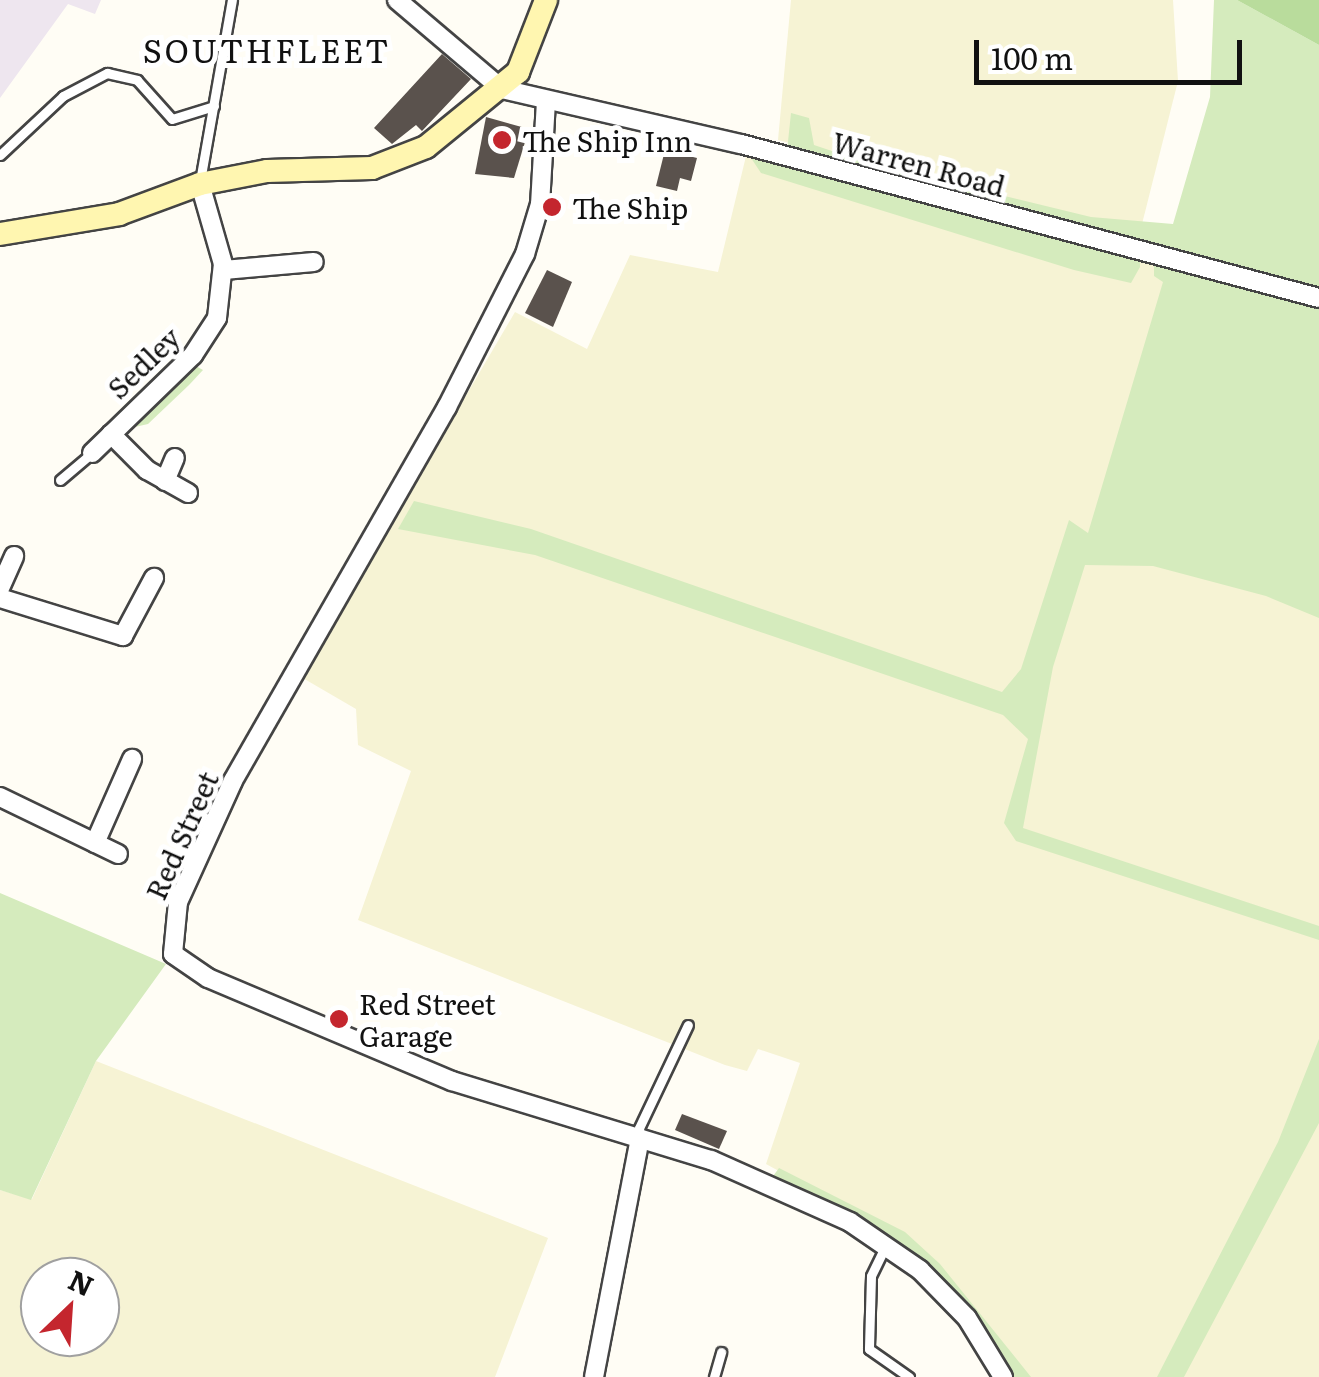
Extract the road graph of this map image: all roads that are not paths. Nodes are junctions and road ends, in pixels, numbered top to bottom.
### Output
1 (232, 0) edge
2 (397, 0) edge
3 (546, 0) edge
4 (502, 89) junction
5 (546, 102) junction
6 (214, 106) junction
7 (0, 155) edge
8 (200, 184) junction
9 (0, 234) edge
10 (314, 262) dead end
11 (224, 270) junction
12 (1319, 298) edge
13 (111, 434) junction
14 (92, 453) joint
15 (176, 458) dead end
16 (60, 480) dead end
17 (165, 481) junction
18 (188, 492) dead end
19 (14, 556) dead end
20 (154, 578) dead end
21 (0, 588) edge
22 (0, 598) edge
23 (132, 759) dead end
24 (0, 797) edge
25 (95, 843) junction
26 (118, 854) dead end
27 (688, 1025) dead end
28 (640, 1139) junction
29 (886, 1245) junction
30 (722, 1352) dead end
31 (594, 1377) edge
32 (714, 1377) edge
33 (909, 1377) edge
34 (1002, 1377) edge

1 - 6 lane
2 - 4 street
3 - 4 street
4 - 5 street, Warren Road
4 - 8 street
5 - 12 street, Warren Road
5 - 28 street, Red Street
6 - 7 lane
6 - 8 lane
8 - 9 street
8 - 11 street, Sedley
10 - 11 street
11 - 13 street, Sedley
13 - 14 street, Sedley
13 - 17 street, Sedley
14 - 16 lane
15 - 17 street
17 - 18 street, Sedley
19 - 21 street
20 - 22 street
23 - 25 street
24 - 25 street
25 - 26 street
27 - 28 lane
28 - 29 street, Red Street
28 - 31 street
29 - 33 lane
29 - 34 street, Red Street
30 - 32 lane

